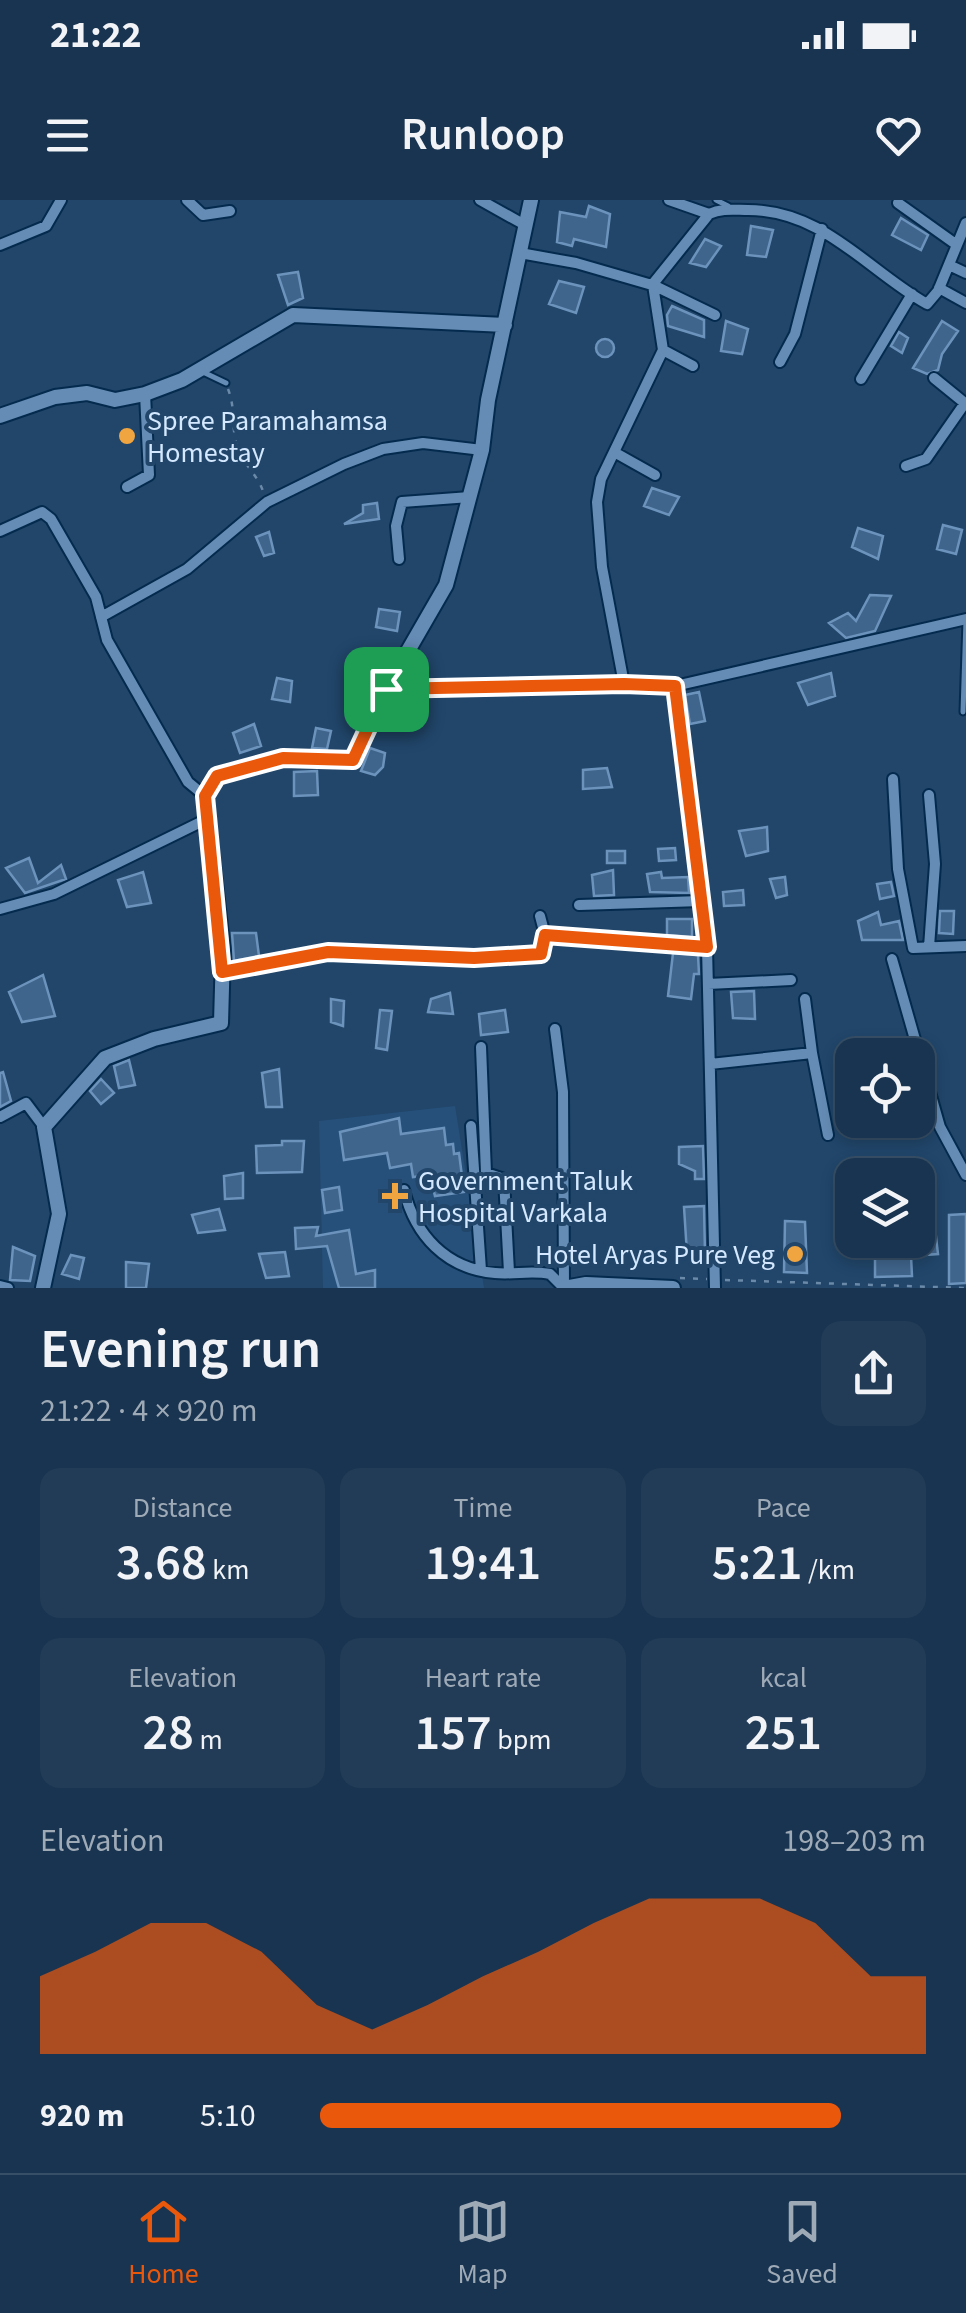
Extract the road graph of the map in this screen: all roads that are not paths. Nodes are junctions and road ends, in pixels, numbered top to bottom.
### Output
1 (61, 200) edge
2 (186, 200) edge
3 (480, 200) edge
4 (531, 200) edge
5 (669, 200) edge
6 (716, 200) edge
7 (898, 203) dead end
8 (735, 210) junction
9 (230, 211) dead end
10 (710, 214) junction
11 (966, 223) edge
12 (525, 226) junction
13 (822, 229) junction
14 (957, 244) junction
15 (0, 245) edge
16 (520, 253) junction
17 (949, 265) junction
18 (966, 274) edge
19 (653, 285) junction
20 (939, 288) junction
21 (912, 294) junction
22 (966, 302) edge
23 (715, 315) dead end
24 (505, 325) junction
25 (663, 350) junction
26 (780, 362) dead end
27 (693, 366) dead end
28 (200, 370) junction
29 (934, 378) dead end
30 (860, 379) dead end
31 (226, 382) road end
32 (145, 394) junction
33 (965, 404) edge
34 (0, 416) edge
35 (482, 450) junction
36 (614, 452) junction
37 (906, 466) dead end
38 (655, 476) dead end
39 (127, 487) dead end
40 (470, 497) junction
41 (0, 531) edge
42 (399, 559) dead end
43 (102, 616) junction
44 (966, 620) edge
45 (624, 684) junction
46 (675, 686) junction
47 (386, 689) junction
48 (963, 712) dead end
49 (893, 779) dead end
50 (928, 795) dead end
51 (205, 796) junction
52 (207, 820) junction
53 (701, 900) junction
54 (579, 905) dead end
55 (0, 909) edge
56 (540, 916) dead end
57 (545, 935) junction
58 (966, 946) edge
59 (707, 947) junction
60 (929, 948) junction
61 (892, 959) dead end
62 (222, 972) junction
63 (791, 980) dead end
64 (708, 984) junction
65 (806, 999) dead end
66 (555, 1029) dead end
67 (480, 1047) dead end
68 (812, 1053) junction
69 (710, 1064) junction
70 (0, 1118) edge
71 (471, 1126) dead end
72 (44, 1127) junction
73 (828, 1134) dead end
74 (966, 1175) edge
75 (404, 1190) dead end
76 (482, 1270) junction
77 (509, 1272) junction
78 (675, 1283) edge
79 (715, 1284) edge
80 (0, 1286) edge
81 (8, 1288) edge
82 (43, 1288) edge
83 (564, 1288) edge

1 - 15 street
2 - 9 street
3 - 12 street
4 - 12 main road
5 - 10 street
6 - 8 lane
7 - 14 street
8 - 10 street
8 - 13 street
10 - 19 street
11 - 14 street
12 - 16 main road
13 - 21 street
13 - 26 street
14 - 17 street
16 - 19 street
16 - 24 main road
17 - 18 street
17 - 20 street
19 - 23 street
19 - 25 street
20 - 21 street
20 - 22 street
21 - 30 street
24 - 28 main road
24 - 35 main road
25 - 27 street
25 - 36 street
28 - 31 lane
28 - 32 main road
29 - 33 street
32 - 34 main road
32 - 39 street
33 - 37 street
35 - 40 main road
35 - 43 street
36 - 38 street
36 - 45 street
40 - 42 street
40 - 47 main road
41 - 43 street
43 - 51 street
44 - 46 street
44 - 48 lane
45 - 46 street
45 - 47 street
46 - 53 street
47 - 51 main road
49 - 60 street
50 - 60 street
51 - 52 main road
52 - 55 street
52 - 62 main road
53 - 54 street
53 - 59 street
56 - 57 street
57 - 59 street
57 - 62 street
58 - 60 street
59 - 64 street
61 - 74 street
62 - 72 main road
63 - 64 street
64 - 69 street
65 - 68 street
66 - 77 street
67 - 77 street
68 - 69 street
68 - 73 street
69 - 79 street
70 - 72 street
71 - 76 street
72 - 82 main road
75 - 76 street
76 - 77 street
78 - 83 main road
80 - 81 street

